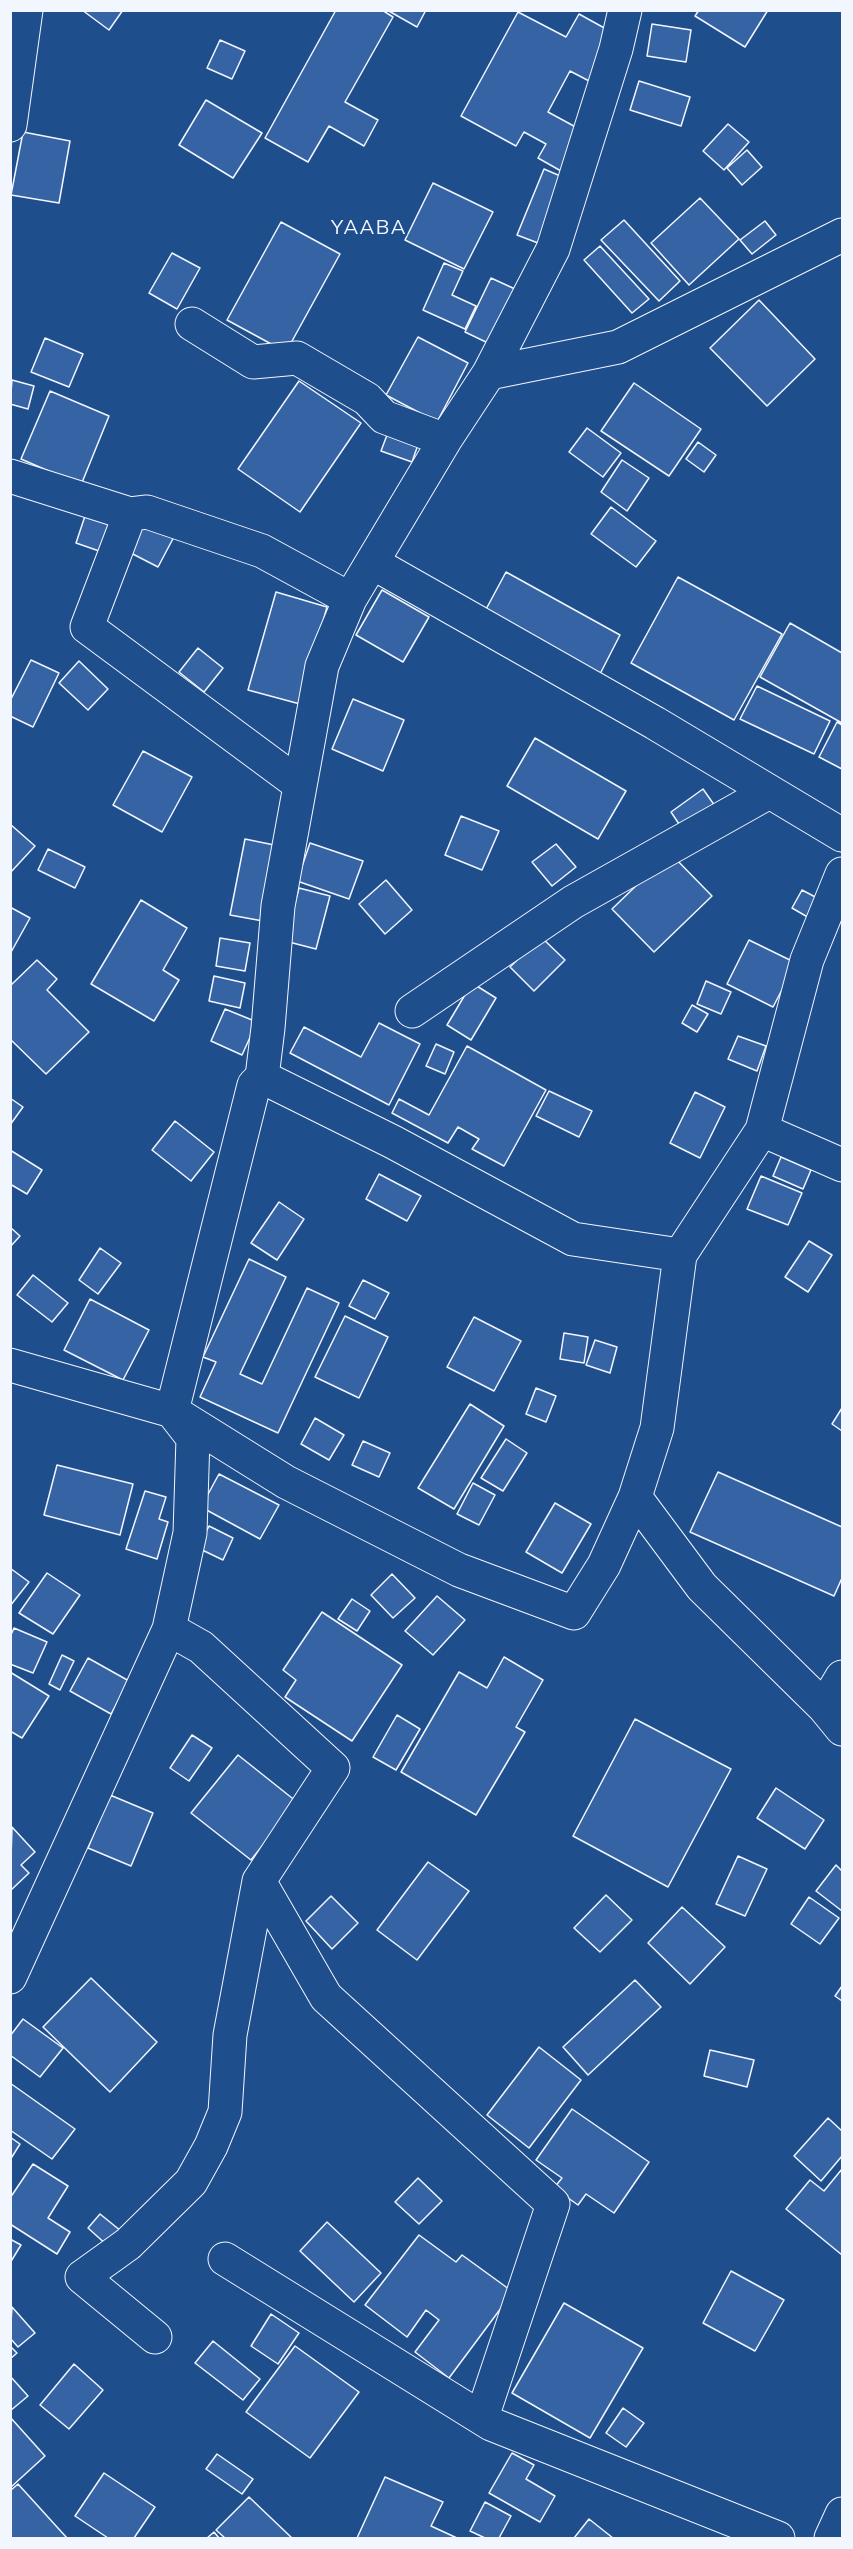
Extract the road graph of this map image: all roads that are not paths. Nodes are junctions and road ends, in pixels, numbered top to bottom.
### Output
1 (26, 10) edge
2 (626, 10) edge
3 (10, 125) edge
4 (843, 235) edge
5 (192, 324) dead end
6 (489, 373) junction
7 (444, 440) junction
8 (10, 476) edge
9 (130, 514) junction
10 (373, 562) junction
11 (350, 599) junction
12 (299, 784) junction
13 (769, 792) junction
14 (843, 835) edge
15 (843, 874) edge
16 (412, 1011) dead end
17 (262, 1077) junction
18 (762, 1130) junction
19 (843, 1165) edge
20 (680, 1255) junction
21 (10, 1365) edge
22 (172, 1411) junction
23 (634, 1497) junction
24 (169, 1629) junction
25 (843, 1677) edge
26 (833, 1718) edge
27 (259, 1881) junction
28 (10, 1977) edge
29 (225, 2259) dead end
30 (155, 2337) dead end
31 (482, 2417) junction
32 (843, 2514) edge
33 (778, 2538) edge
34 (831, 2538) edge

1 - 3 street
2 - 6 street
4 - 6 street
5 - 7 street
6 - 7 street
7 - 10 street
8 - 9 street
9 - 11 street
9 - 12 street
10 - 11 street
10 - 13 street
11 - 12 street
12 - 17 street
13 - 14 street
13 - 16 street
15 - 18 street
17 - 20 street
17 - 22 street
18 - 19 street
18 - 20 street
20 - 23 street
21 - 22 street
22 - 23 street
22 - 24 street
23 - 26 street
24 - 27 street
24 - 28 street
25 - 26 street
27 - 30 street
27 - 31 street
29 - 31 street
31 - 33 street
32 - 34 street

